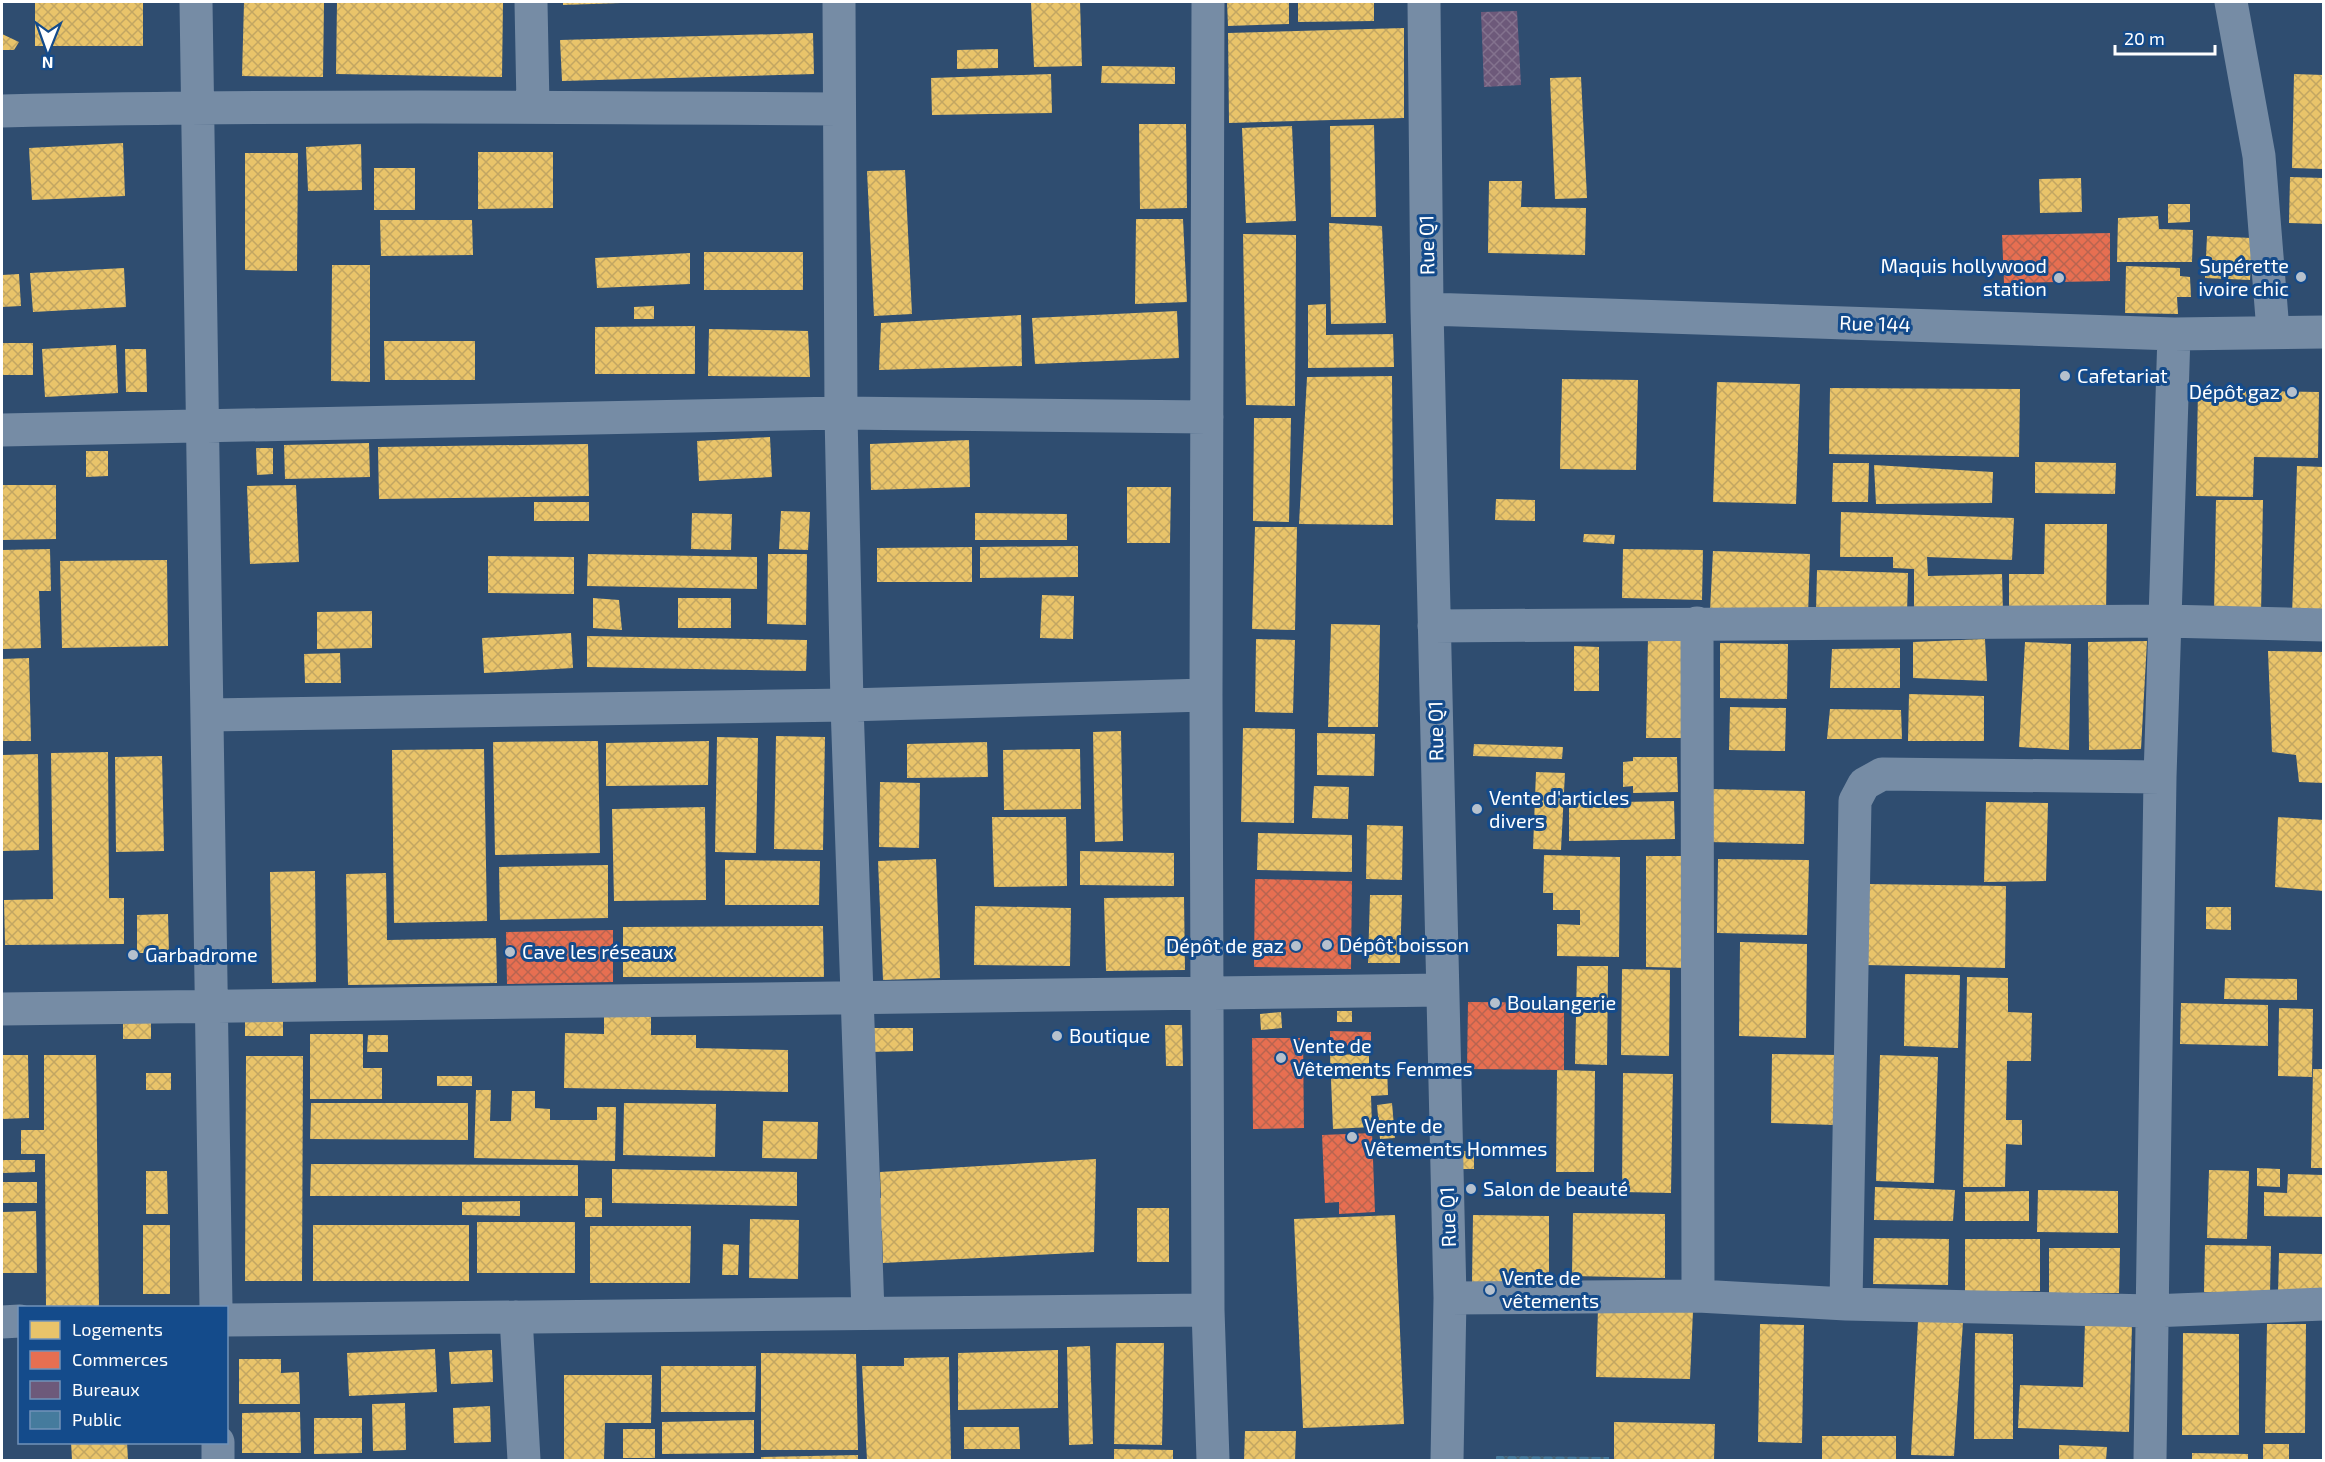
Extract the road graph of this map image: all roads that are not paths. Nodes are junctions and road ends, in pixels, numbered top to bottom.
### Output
1 (196, 2) edge
2 (531, 2) edge
3 (838, 2) edge
4 (1208, 2) edge
5 (1424, 2) edge
6 (2231, 2) edge
7 (197, 106) junction
8 (533, 106) junction
9 (839, 109) junction
10 (2, 111) edge
11 (1427, 309) junction
12 (2273, 331) junction
13 (2324, 332) edge
14 (2174, 334) junction
15 (841, 413) junction
16 (1207, 417) junction
17 (202, 426) junction
18 (2, 430) edge
19 (2165, 621) junction
20 (1697, 623) junction
21 (2324, 625) edge
22 (1434, 626) junction
23 (1206, 696) junction
24 (847, 705) junction
25 (207, 715) junction
26 (2160, 777) junction
27 (1442, 990) junction
28 (1207, 993) junction
29 (857, 998) junction
30 (212, 1005) junction
31 (2, 1009) edge
32 (1698, 1296) junction
33 (1450, 1298) junction
34 (1846, 1304) junction
35 (2324, 1304) edge
36 (216, 1306) edge
37 (1208, 1310) junction
38 (2151, 1311) junction
39 (868, 1313) junction
40 (516, 1317) junction
41 (228, 1320) edge
42 (18, 1321) edge
43 (2, 1322) edge
44 (218, 1444) edge
45 (218, 1461) edge
46 (524, 1461) edge
47 (1213, 1461) edge
48 (1447, 1461) edge
49 (2151, 1461) edge

1 - 7 street
2 - 8 street
3 - 9 street
4 - 16 street
5 - 11 street, Rue Q1
6 - 12 street
7 - 8 street
7 - 10 street
7 - 17 street
8 - 9 street
9 - 15 street
11 - 14 street, Rue 144
11 - 22 street, Rue Q1
12 - 13 street, Rue 144
12 - 14 street, Rue 144
14 - 19 street
15 - 16 street
15 - 17 street
15 - 24 street
16 - 23 street
17 - 18 street
17 - 25 street
19 - 20 street
19 - 21 street
19 - 26 street
20 - 22 street
20 - 32 street
22 - 27 street, Rue Q1
23 - 24 street
23 - 28 street
24 - 25 street
24 - 29 street
25 - 30 street
26 - 34 street
26 - 38 street
27 - 28 street
27 - 33 street, Rue Q1
28 - 29 street
28 - 37 street
29 - 30 street
29 - 39 street
30 - 31 street
30 - 36 street
32 - 33 street
32 - 34 street
33 - 48 street, Rue Q1
34 - 38 street
35 - 38 street
37 - 39 street
37 - 47 street
38 - 49 street
39 - 40 street
40 - 41 street
40 - 46 street
42 - 43 street
44 - 45 street

